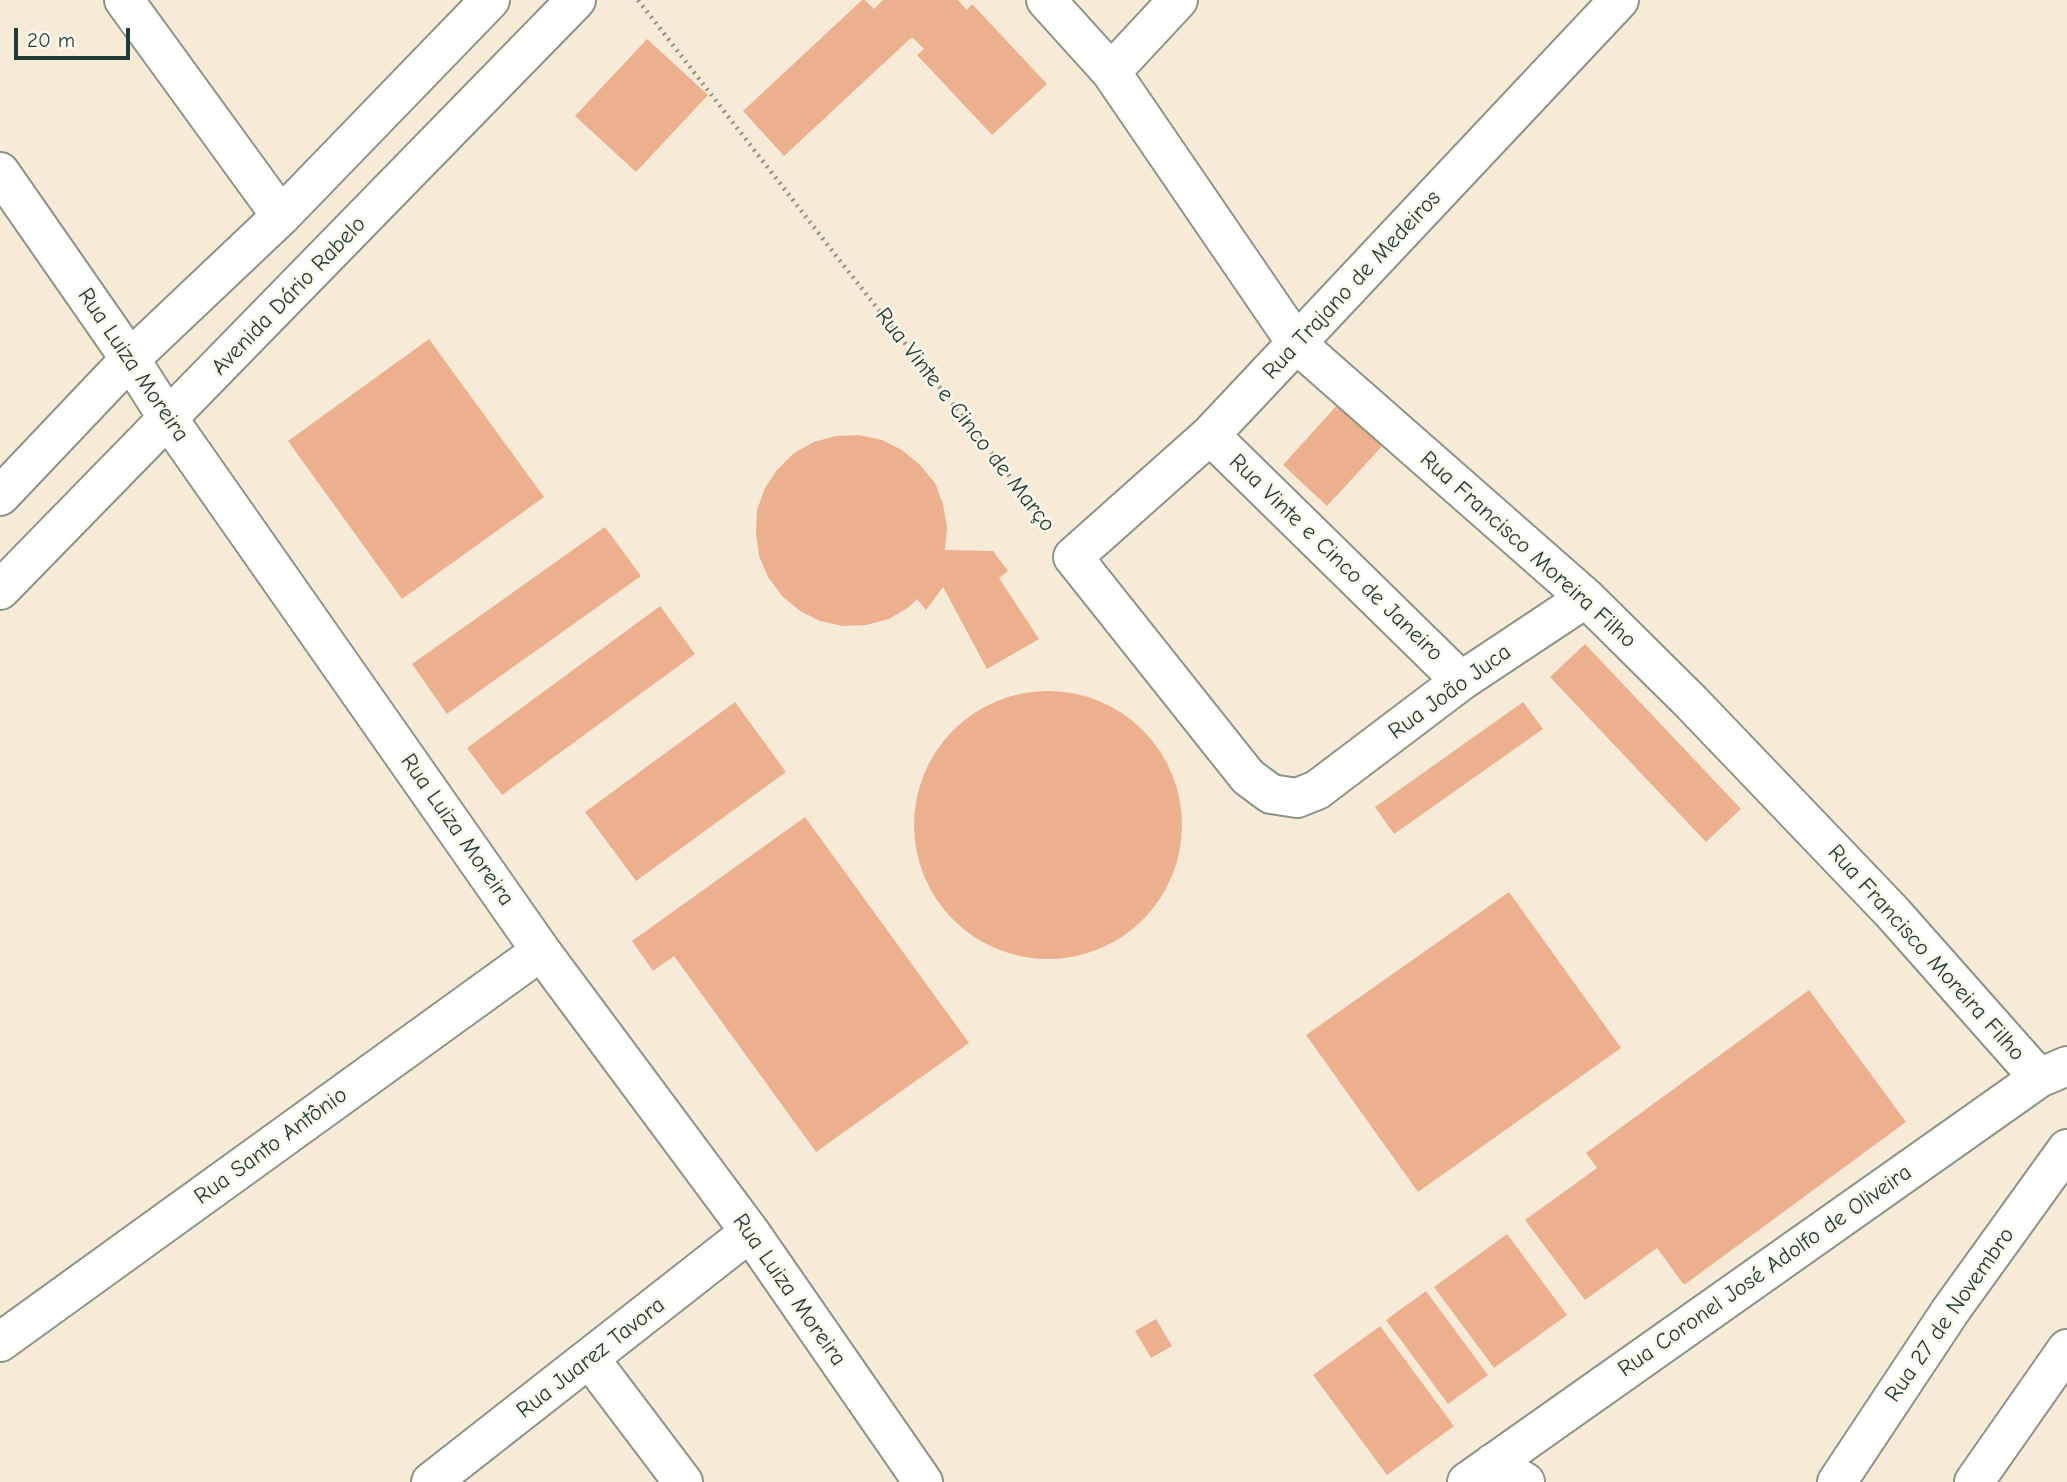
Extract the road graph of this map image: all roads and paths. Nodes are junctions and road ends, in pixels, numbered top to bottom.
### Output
1 (124, 0) edge
2 (490, 0) edge
3 (576, 0) edge
4 (638, 0) edge
5 (1046, 0) edge
6 (1178, 0) edge
7 (1619, 0) edge
8 (1111, 72) junction
9 (0, 172) edge
10 (281, 216) junction
11 (1297, 344) junction
12 (130, 359) junction
13 (169, 419) junction
14 (1210, 435) junction
15 (0, 496) edge
16 (1073, 557) junction
17 (0, 590) edge
18 (1586, 598) junction
19 (1461, 681) junction
20 (541, 951) junction
21 (2053, 1072) edge
22 (2067, 1149) edge
23 (750, 1233) junction
24 (0, 1342) edge
25 (2067, 1349) edge
26 (590, 1359) junction
27 (1480, 1473) edge
28 (431, 1482) edge
29 (683, 1482) edge
30 (923, 1482) edge
31 (1525, 1482) edge
32 (1837, 1482) edge
33 (1974, 1482) edge

1 - 10 street
2 - 10 street
3 - 13 street, Avenida Dário Rabelo
4 - 16 path, Rua Vinte e Cinco de Março
5 - 8 street, Rua Francisco Moreira Filho
6 - 8 street
7 - 11 street, Rua Trajano de Medeiros
8 - 11 street, Rua Francisco Moreira Filho
9 - 12 street, Rua Luiza Moreira
10 - 12 street
11 - 14 street, Rua Trajano de Medeiros
11 - 18 street, Rua Francisco Moreira Filho
12 - 13 street, Rua Luiza Moreira
12 - 15 street
13 - 17 street, Avenida Dário Rabelo
13 - 20 street, Rua Luiza Moreira
14 - 16 street, Rua Trajano de Medeiros
14 - 19 street, Rua Vinte e Cinco de Janeiro
16 - 19 street, Rua João Juca
18 - 19 street, Rua João Juca
18 - 21 street, Rua Francisco Moreira Filho
20 - 23 street, Rua Luiza Moreira
20 - 24 street, Rua Santo Antônio
21 - 27 street, Rua Coronel José Adolfo de Oliveira
22 - 32 street, Rua 27 de Novembro
23 - 26 street, Rua Juarez Tavora
23 - 30 street, Rua Luiza Moreira
25 - 33 street
26 - 28 street, Rua Juarez Tavora
26 - 29 street
27 - 31 street

